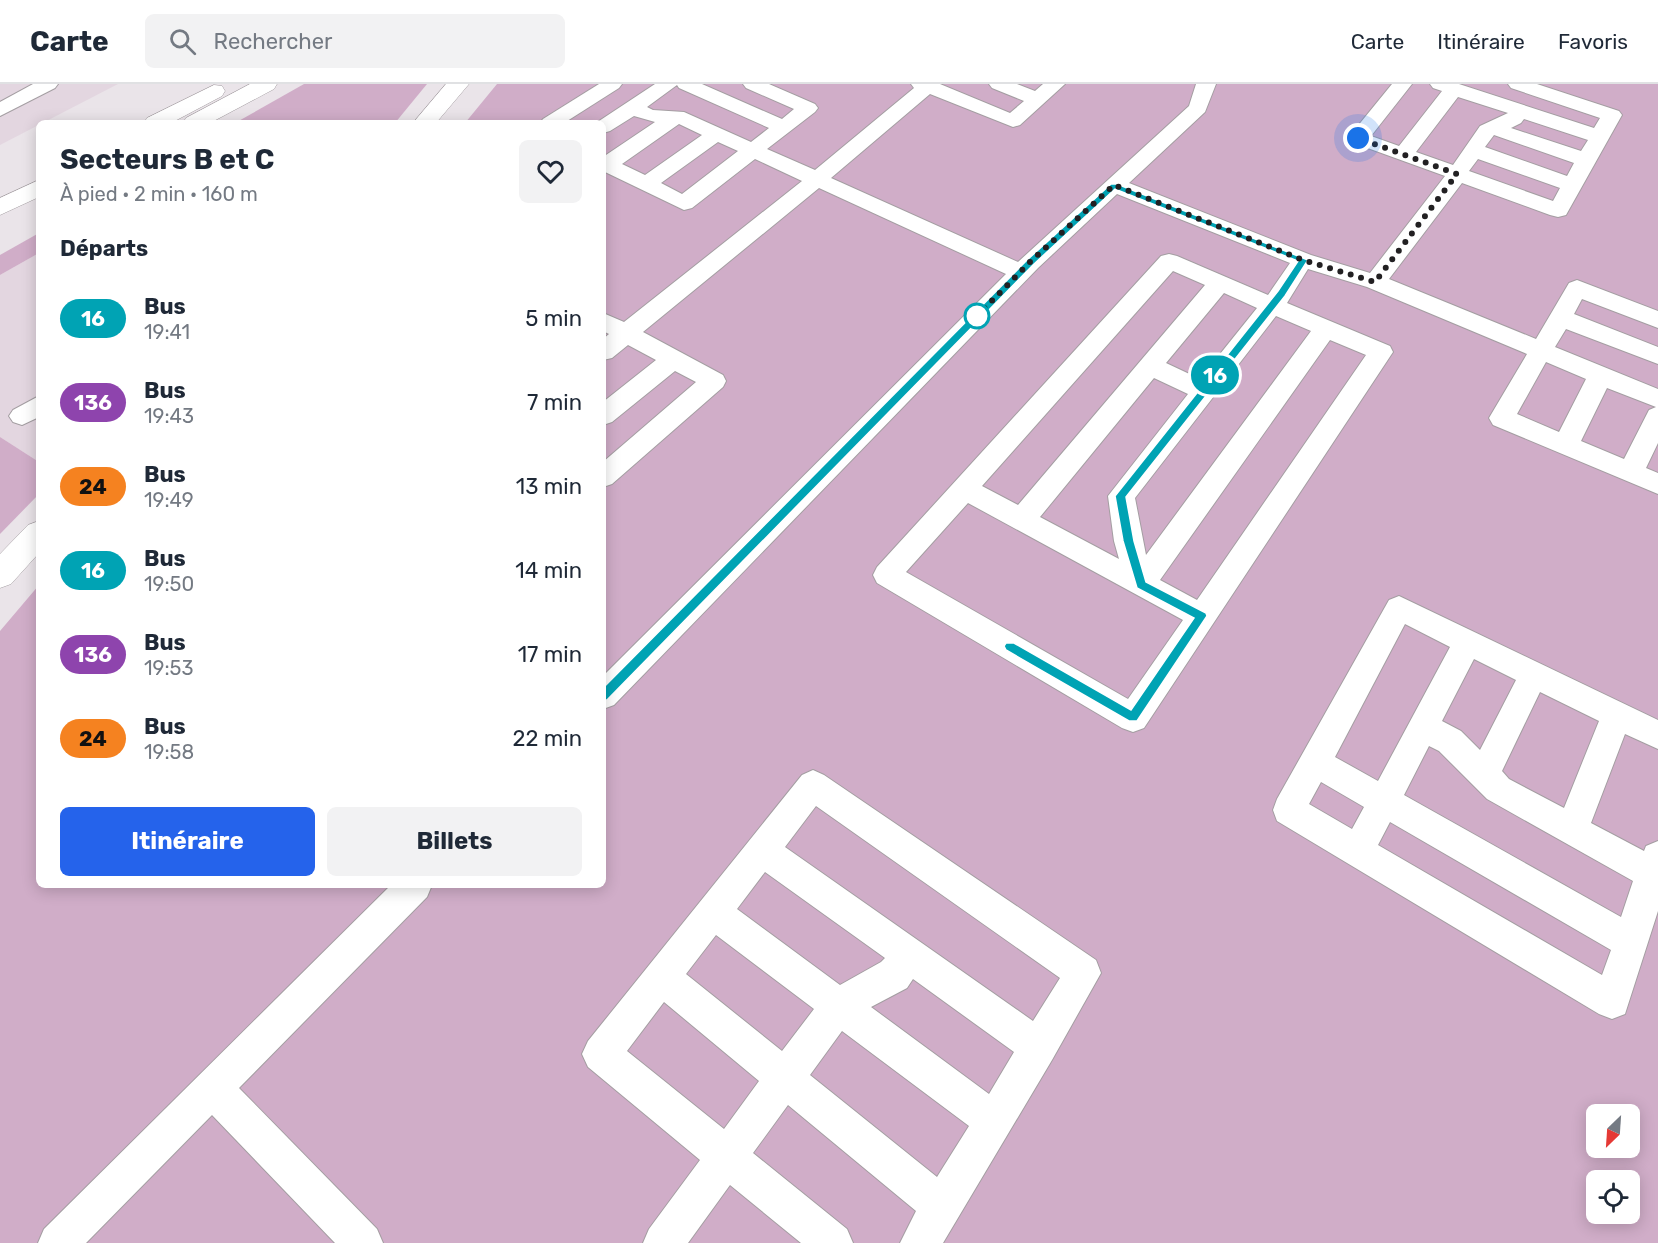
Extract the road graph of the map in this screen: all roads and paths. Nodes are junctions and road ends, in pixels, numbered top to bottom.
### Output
1 (48, 84) edge
2 (226, 84) edge
3 (266, 84) edge
4 (458, 84) edge
5 (612, 84) edge
6 (668, 84) edge
7 (686, 84) edge
8 (753, 84) edge
9 (999, 84) edge
10 (1055, 84) edge
11 (1206, 84) edge
12 (1402, 84) edge
13 (1518, 84) edge
14 (926, 85) edge
15 (1447, 86) edge
16 (1038, 99) junction
17 (633, 108) junction
18 (0, 110) edge
19 (1520, 111) junction
20 (677, 116) junction
21 (160, 120) edge
22 (200, 120) edge
23 (427, 120) edge
24 (555, 120) edge
25 (606, 125) edge
26 (784, 127) junction
27 (1492, 128) junction
28 (717, 134) junction
29 (1600, 137) junction
30 (752, 150) junction
31 (1473, 150) junction
32 (1403, 154) junction
33 (1587, 160) junction
34 (606, 163) edge
35 (606, 164) edge
36 (1457, 174) junction
37 (816, 180) junction
38 (646, 184) junction
39 (1114, 185) junction
40 (1573, 185) junction
41 (36, 189) edge
42 (0, 208) edge
43 (36, 210) edge
44 (0, 229) edge
45 (1303, 260) junction
46 (1021, 272) junction
47 (1375, 282) junction
48 (1220, 283) junction
49 (1272, 305) junction
50 (1559, 317) junction
51 (1658, 320) edge
52 (606, 323) edge
53 (1326, 328) junction
54 (626, 333) junction
55 (606, 350) edge
56 (1540, 350) junction
57 (1658, 356) edge
58 (674, 359) junction
59 (1151, 366) junction
60 (1600, 375) junction
61 (1203, 391) junction
62 (1658, 399) edge
63 (606, 414) edge
64 (1658, 416) edge
65 (1566, 444) junction
66 (1630, 472) junction
67 (606, 474) edge
68 (1658, 484) edge
69 (964, 489) junction
70 (1021, 520) junction
71 (36, 536) edge
72 (0, 575) edge
73 (1141, 584) junction
74 (1202, 616) junction
75 (1468, 642) junction
76 (1534, 674) junction
77 (606, 693) edge
78 (1617, 714) junction
79 (1424, 727) junction
80 (1658, 735) edge
81 (1315, 762) junction
82 (1484, 775) junction
83 (1384, 802) junction
84 (1572, 830) junction
85 (762, 850) junction
86 (1358, 850) junction
87 (1656, 870) edge
88 (412, 888) edge
89 (713, 912) junction
90 (1631, 942) junction
91 (909, 954) junction
92 (662, 977) junction
93 (839, 1005) junction
94 (1039, 1047) junction
95 (784, 1078) junction
96 (212, 1088) junction
97 (994, 1121) junction
98 (727, 1157) junction
99 (942, 1207) junction
100 (58, 1243) edge
101 (363, 1243) edge
102 (663, 1243) edge
103 (833, 1243) edge
104 (920, 1243) edge

1 - 18 lane
2 - 21 main road
3 - 22 main road
4 - 23 main road
5 - 24 lane
6 - 17 lane
7 - 26 lane
8 - 26 lane
9 - 16 lane
10 - 16 lane
11 - 39 lane
12 - 32 lane
13 - 29 lane
14 - 16 lane
14 - 37 lane
15 - 19 lane
15 - 32 lane
17 - 20 lane
17 - 25 lane
19 - 27 lane
19 - 29 lane
20 - 28 lane
20 - 34 lane
26 - 30 lane
27 - 31 lane
27 - 33 lane
28 - 30 lane
28 - 38 lane
29 - 33 lane
30 - 37 lane
30 - 38 lane
31 - 36 lane
31 - 40 lane
32 - 36 lane
33 - 40 lane
35 - 38 lane
36 - 40 lane
36 - 47 lane
37 - 46 lane
37 - 54 lane
39 - 45 lane
39 - 46 lane
41 - 42 main road
43 - 44 main road
45 - 47 lane
45 - 49 lane
46 - 77 lane
47 - 56 lane
48 - 49 lane
48 - 59 lane
48 - 69 lane
49 - 53 lane
49 - 61 lane
50 - 51 lane
50 - 56 lane
50 - 57 lane
52 - 54 lane
53 - 73 lane
53 - 74 lane
54 - 55 lane
54 - 58 lane
56 - 60 lane
56 - 65 lane
58 - 63 lane
58 - 67 lane
59 - 61 lane
59 - 70 lane
60 - 62 lane
60 - 65 lane
61 - 73 lane
64 - 66 lane
65 - 66 lane
66 - 68 lane
69 - 70 lane
69 - 74 lane
70 - 73 lane
71 - 72 main road
73 - 74 lane
75 - 76 lane
75 - 79 lane
75 - 81 lane
76 - 78 lane
76 - 82 lane
78 - 80 lane
78 - 84 lane
79 - 82 lane
79 - 83 lane
81 - 83 lane
81 - 86 lane
82 - 84 lane
83 - 86 lane
83 - 90 lane
84 - 87 lane
85 - 89 lane
85 - 91 lane
85 - 94 lane
86 - 90 lane
87 - 90 lane
88 - 96 lane
89 - 92 lane
89 - 93 lane
91 - 93 lane
91 - 94 lane
92 - 95 lane
92 - 98 lane
93 - 95 lane
93 - 97 lane
94 - 97 lane
95 - 98 lane
95 - 99 lane
96 - 100 lane
96 - 101 lane
97 - 99 lane
98 - 102 lane
98 - 103 lane
99 - 104 lane

